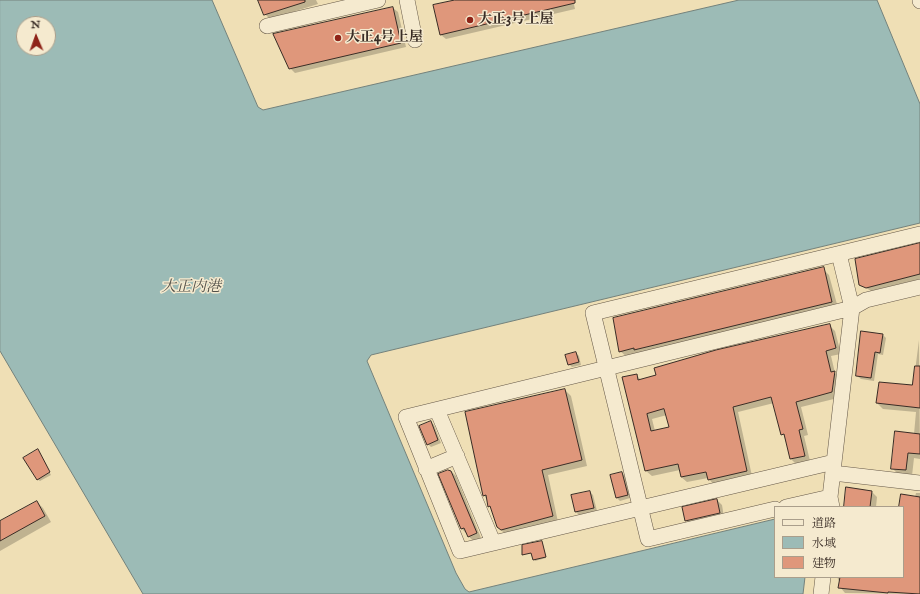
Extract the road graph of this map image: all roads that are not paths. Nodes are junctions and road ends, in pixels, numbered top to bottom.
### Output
1 (378, 0) edge
2 (407, 0) edge
3 (326, 6) edge
4 (267, 26) dead end
5 (415, 40) dead end
6 (920, 234) edge
7 (838, 254) junction
8 (920, 287) edge
9 (852, 308) junction
10 (607, 368) junction
11 (437, 410) junction
12 (457, 456) junction
13 (833, 468) junction
14 (426, 469) junction
15 (920, 483) edge
16 (831, 502) edge
17 (795, 506) edge
18 (641, 508) junction
19 (774, 510) edge
20 (493, 542) junction
21 (823, 578) edge
22 (821, 594) edge

1 - 3 street
2 - 5 street
3 - 4 street
6 - 7 street
7 - 9 street
7 - 10 street
8 - 9 street
9 - 10 street
9 - 13 street
10 - 11 street
10 - 18 street
11 - 12 street
11 - 14 street
12 - 14 street
12 - 20 street
13 - 15 street
13 - 16 street
13 - 18 street
14 - 20 street
16 - 17 street
18 - 19 street
18 - 20 street
21 - 22 street

